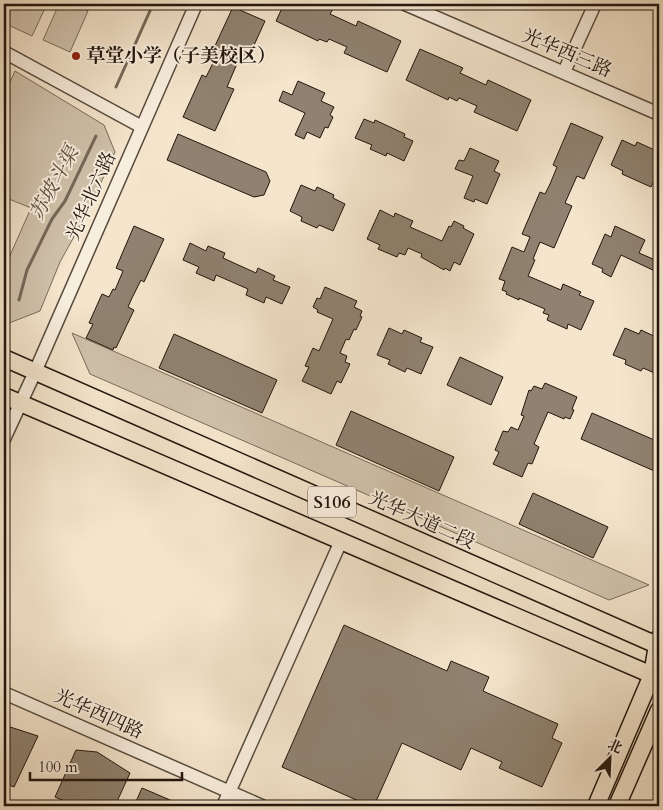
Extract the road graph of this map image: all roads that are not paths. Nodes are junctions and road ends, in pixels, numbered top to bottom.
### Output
1 (196, 4) edge
2 (405, 4) edge
3 (595, 4) edge
4 (4, 52) edge
5 (564, 72) junction
6 (659, 114) edge
7 (142, 127) junction
8 (4, 358) edge
9 (35, 372) junction
10 (4, 396) edge
11 (20, 403) junction
12 (4, 439) edge
13 (341, 541) junction
14 (658, 643) edge
15 (656, 677) edge
16 (4, 692) edge
17 (659, 710) edge
18 (230, 792) junction
19 (223, 806) edge
20 (262, 806) edge
21 (596, 806) edge
22 (617, 806) edge

1 - 7 street, 光华北六路
2 - 5 street, 光华西三路
3 - 5 street
4 - 7 street
5 - 6 street, 光华西三路
7 - 9 street, 光华北六路
8 - 9 main road, 光华大道二段 / S106
9 - 11 street, 光华北六路
9 - 14 main road, 光华大道二段 / S106
10 - 11 main road, S106
11 - 12 street, 光华北六路
11 - 13 main road, S106
13 - 15 main road, S106
13 - 18 street
14 - 15 main road
15 - 21 main road
16 - 18 street, 光华西四路
17 - 22 main road
18 - 19 street
18 - 20 street, 光华西四路

